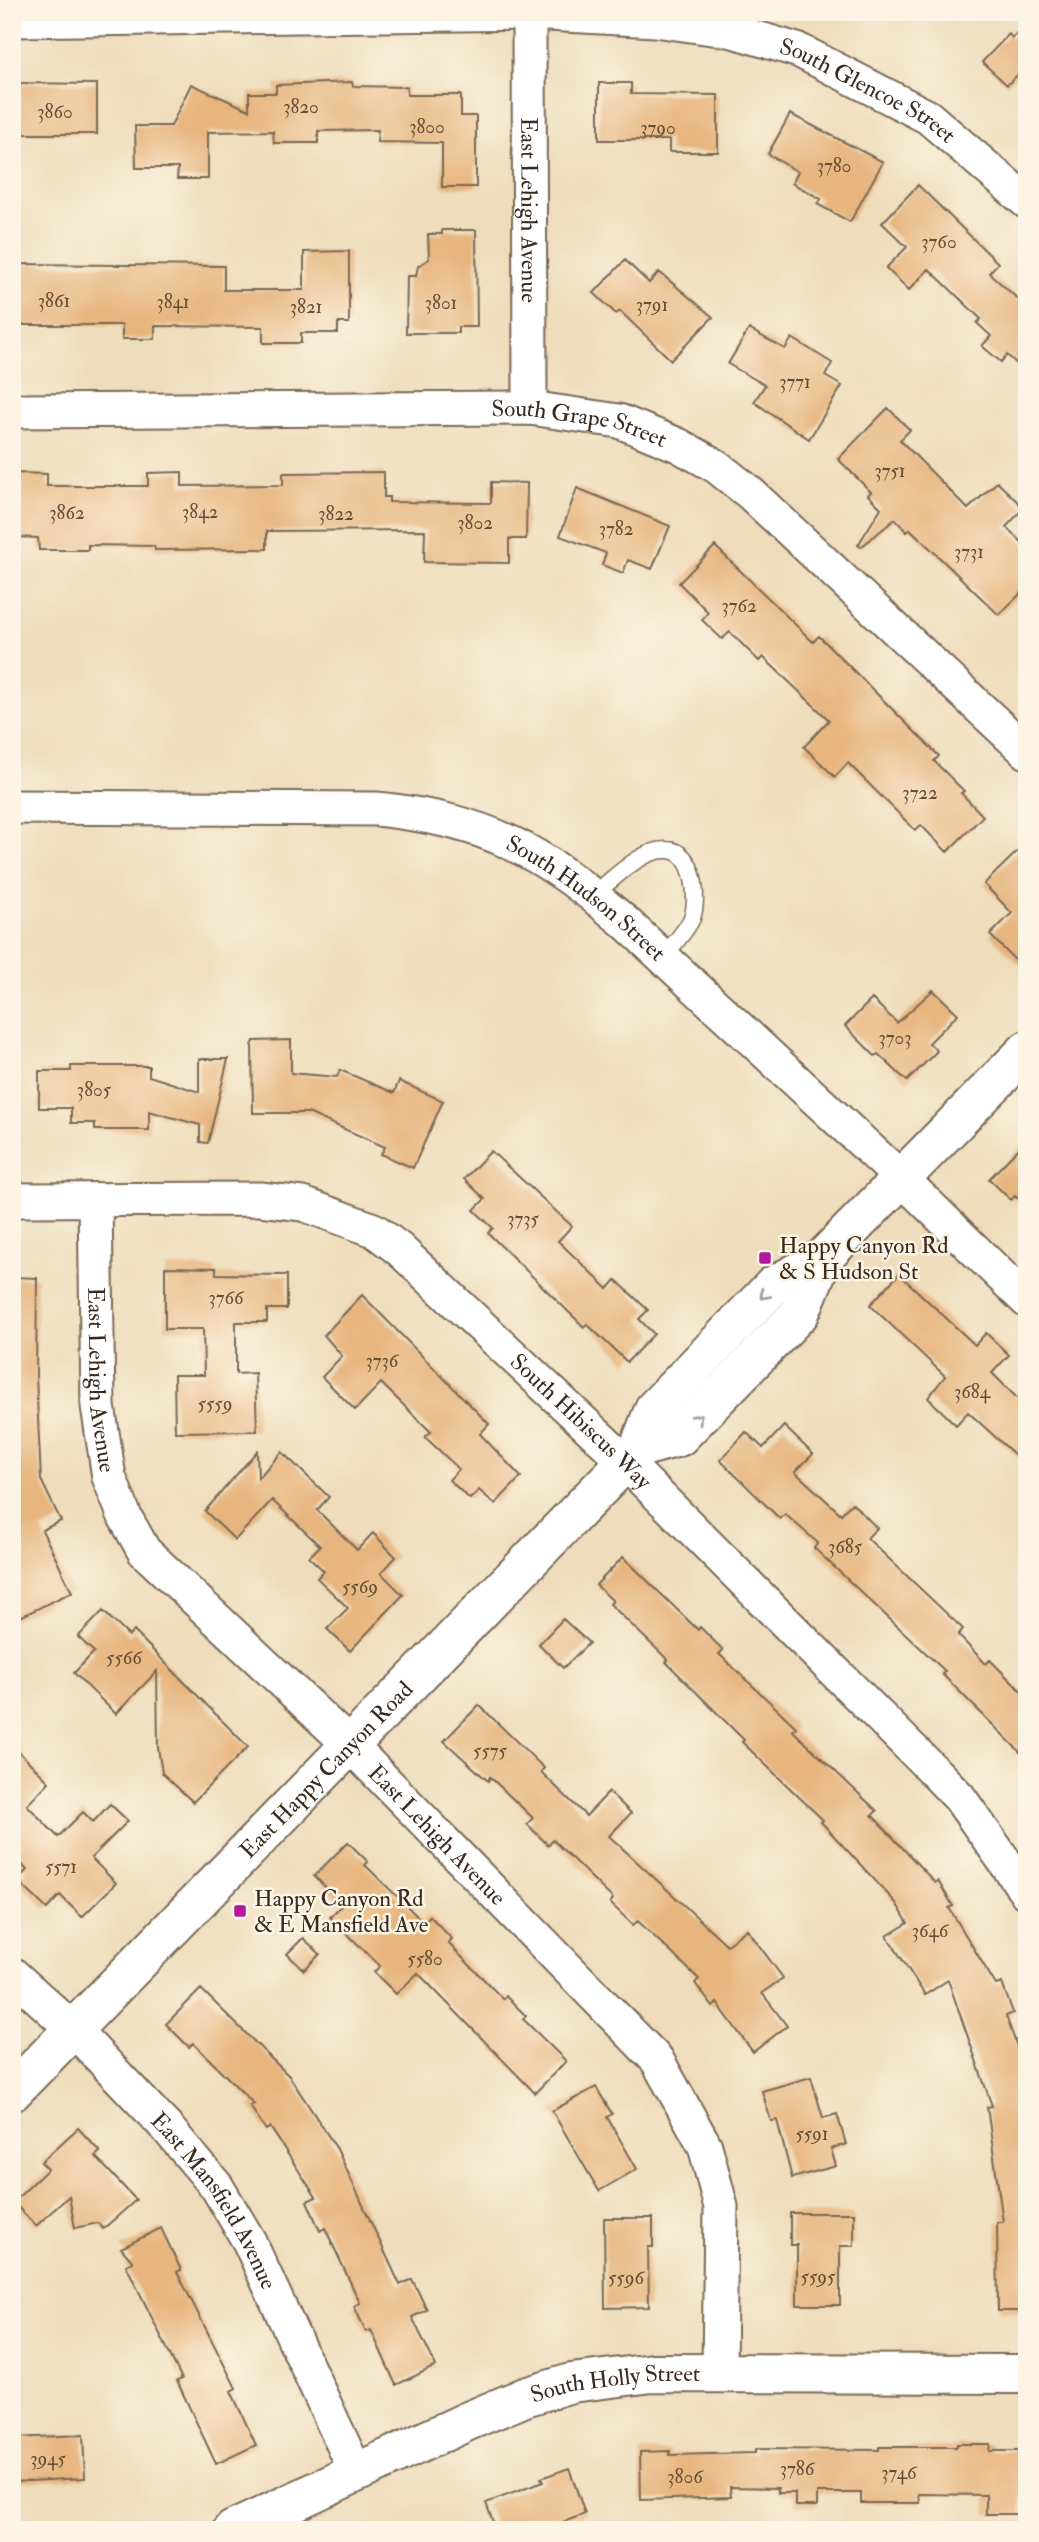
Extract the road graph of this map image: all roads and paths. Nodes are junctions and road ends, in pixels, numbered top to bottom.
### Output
1 (529, 12) edge
2 (12, 20) edge
3 (1027, 202) edge
4 (530, 408) junction
5 (12, 411) edge
6 (1027, 752) edge
7 (12, 807) edge
8 (593, 895) junction
9 (663, 958) junction
10 (1027, 1050) edge
11 (901, 1178) junction
12 (12, 1200) edge
13 (95, 1200) junction
14 (1027, 1301) edge
15 (632, 1455) junction
16 (350, 1745) junction
17 (1027, 1893) edge
18 (12, 1974) edge
19 (73, 2029) junction
20 (12, 2092) edge
21 (719, 2373) junction
22 (1027, 2374) edge
23 (356, 2472) junction
24 (233, 2530) edge

1 - 2 street, South Glencoe Street
1 - 3 street, South Glencoe Street
1 - 4 street, East Lehigh Avenue
4 - 5 street, South Grape Street
4 - 6 street, South Grape Street
7 - 8 street, South Hudson Street
8 - 9 street, South Hudson Street
8 - 9 lane
9 - 11 street, South Hudson Street
10 - 11 street, East Happy Canyon Road
11 - 14 street, South Hudson Street
11 - 15 street, East Happy Canyon Road
12 - 13 street, South Hibiscus Way
13 - 15 street, South Hibiscus Way
13 - 16 street, East Lehigh Avenue
15 - 16 street, East Happy Canyon Road
15 - 17 street, South Hibiscus Way
16 - 19 street, East Happy Canyon Road
16 - 21 street, East Lehigh Avenue
18 - 19 street, East Mansfield Avenue
19 - 20 street, East Happy Canyon Road
19 - 23 street, East Mansfield Avenue
21 - 22 street, South Holly Street
21 - 23 street, South Holly Street
23 - 24 street, South Holly Street

